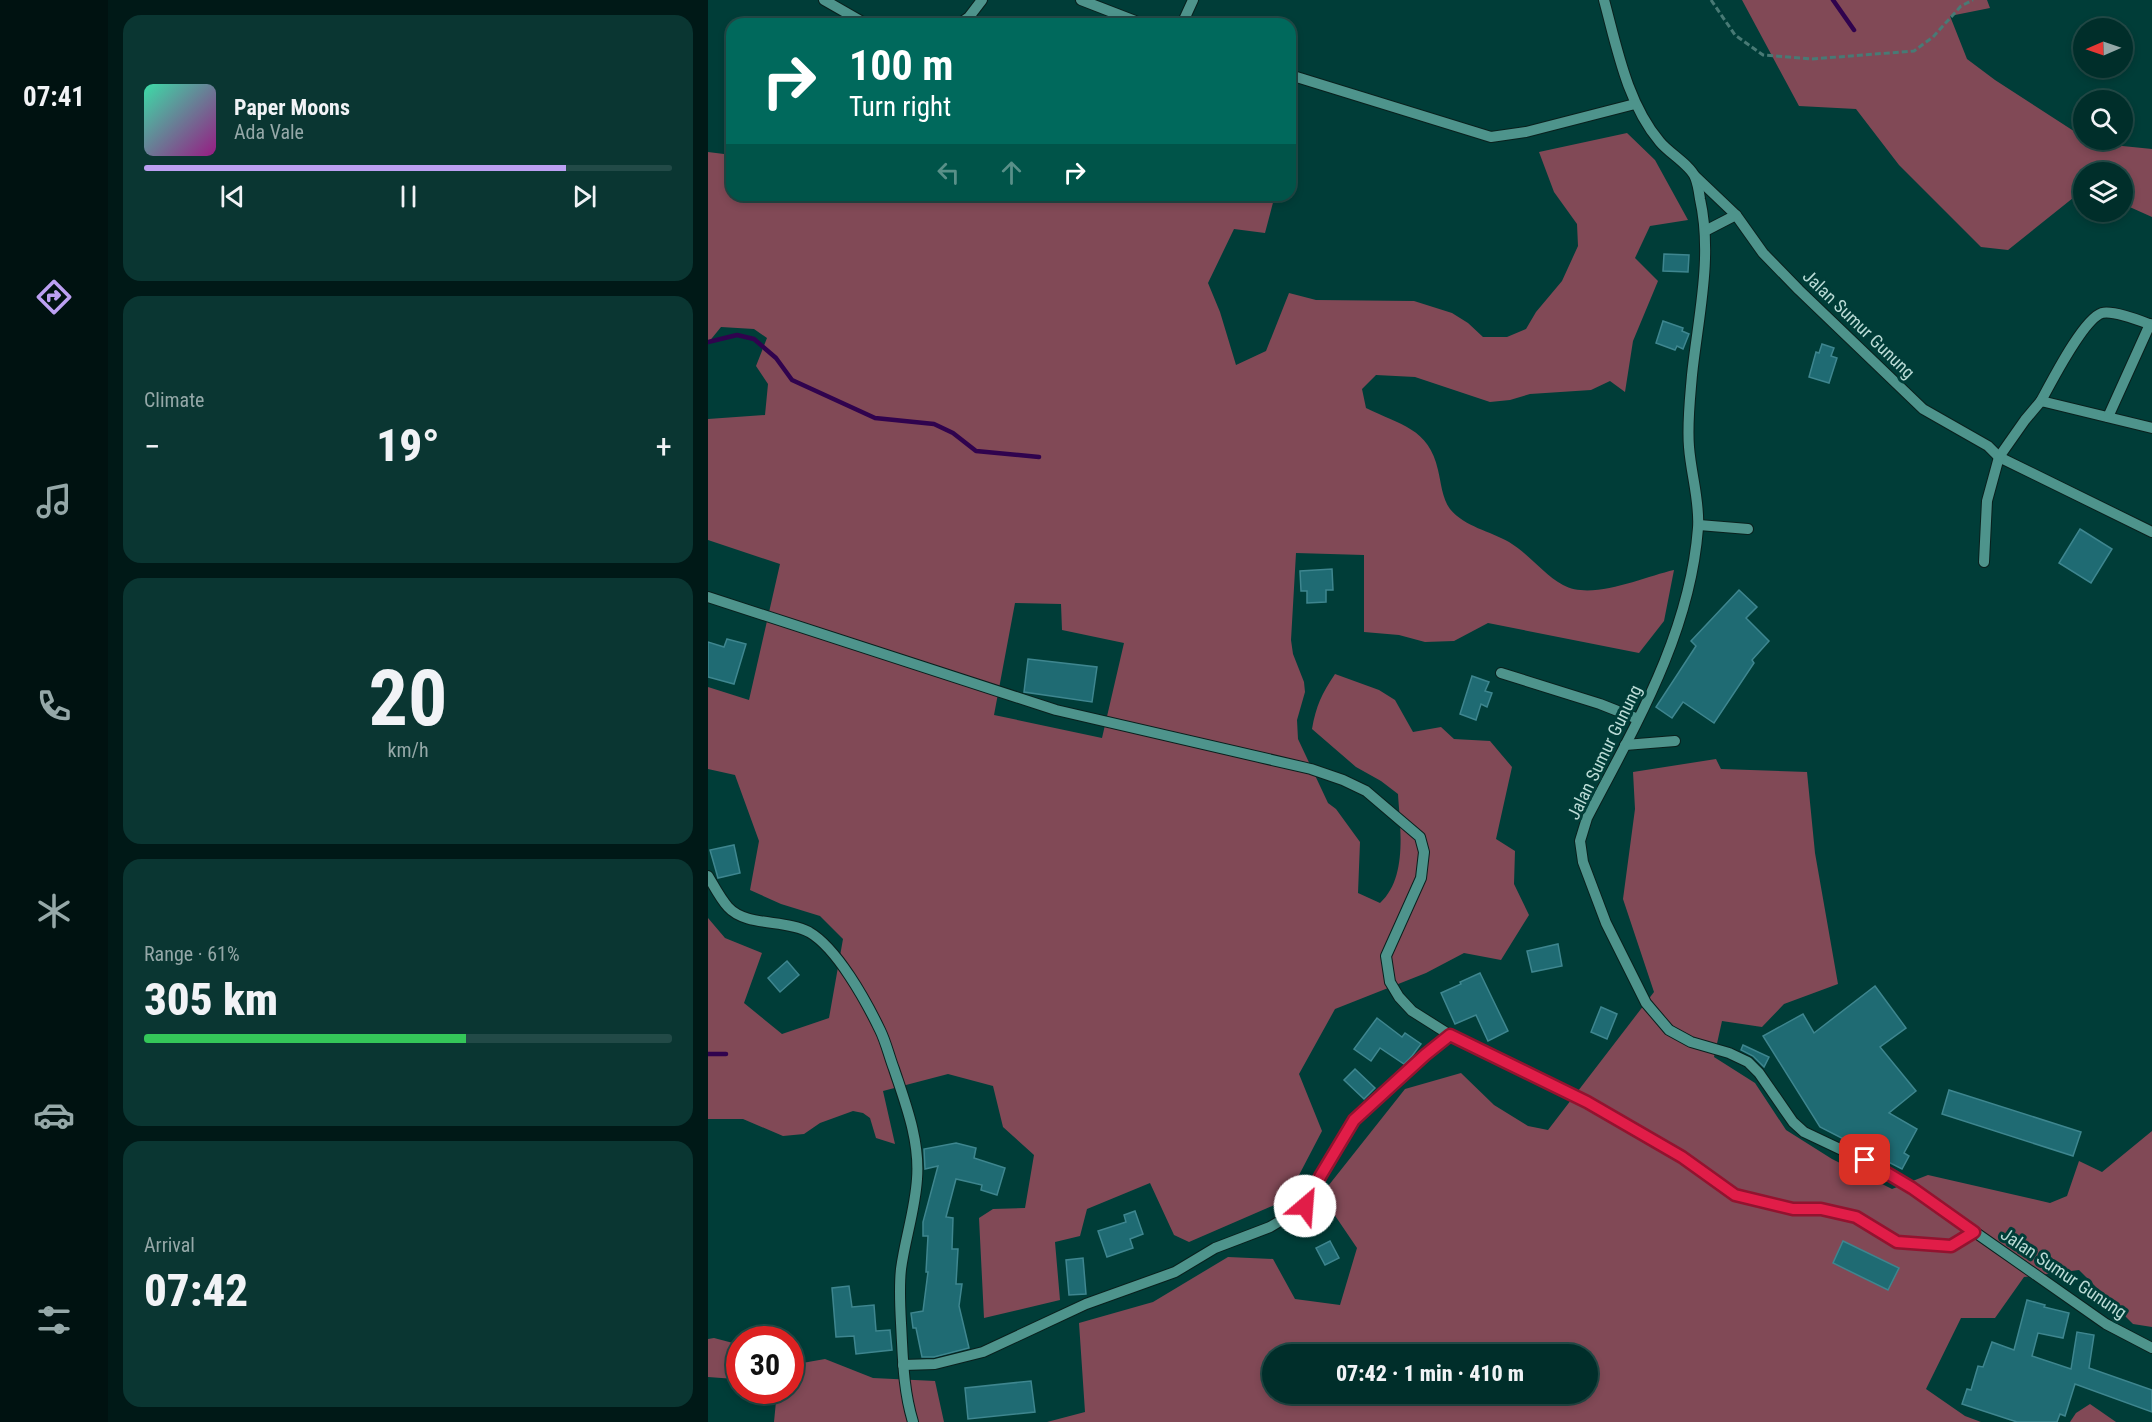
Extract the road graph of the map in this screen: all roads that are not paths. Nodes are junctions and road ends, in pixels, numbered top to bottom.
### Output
1 (824, 0) edge
2 (982, 0) edge
3 (1081, 0) edge
4 (1192, 0) edge
5 (1604, 0) edge
6 (856, 18) edge
7 (968, 18) edge
8 (1128, 18) edge
9 (1184, 18) edge
10 (1296, 77) edge
11 (1635, 104) junction
12 (1695, 176) junction
13 (1736, 215) junction
14 (1705, 231) junction
15 (2151, 324) edge
16 (2041, 401) junction
17 (2108, 417) junction
18 (2152, 428) edge
19 (1999, 457) junction
20 (1699, 525) junction
21 (1748, 529) dead end
22 (2152, 532) edge
23 (1984, 562) dead end
24 (708, 597) edge
25 (1501, 673) dead end
26 (1638, 719) junction
27 (1675, 741) dead end
28 (1625, 745) junction
29 (708, 876) edge
30 (1450, 1035) junction
31 (1974, 1232) junction
32 (2152, 1348) edge
33 (903, 1365) junction
34 (913, 1422) edge

1 - 6 street
2 - 7 street
3 - 8 street
4 - 9 street
5 - 11 street, Jalan Sumur Gunung
10 - 11 street
11 - 12 street, Jalan Sumur Gunung
12 - 13 street, Jalan Sumur Gunung
12 - 14 street, Jalan Sumur Gunung
13 - 14 street
13 - 19 street, Jalan Sumur Gunung
14 - 20 street, Jalan Sumur Gunung
15 - 16 street
15 - 17 street
16 - 17 street
16 - 19 street
17 - 18 street
19 - 22 street, Jalan Sumur Gunung
19 - 23 street
20 - 21 street
20 - 26 street, Jalan Sumur Gunung
24 - 30 street
25 - 26 street
26 - 28 street, Jalan Sumur Gunung
27 - 28 street
28 - 31 street, Jalan Sumur Gunung
29 - 33 street
30 - 31 street
30 - 33 street
31 - 32 street, Jalan Sumur Gunung
33 - 34 street

